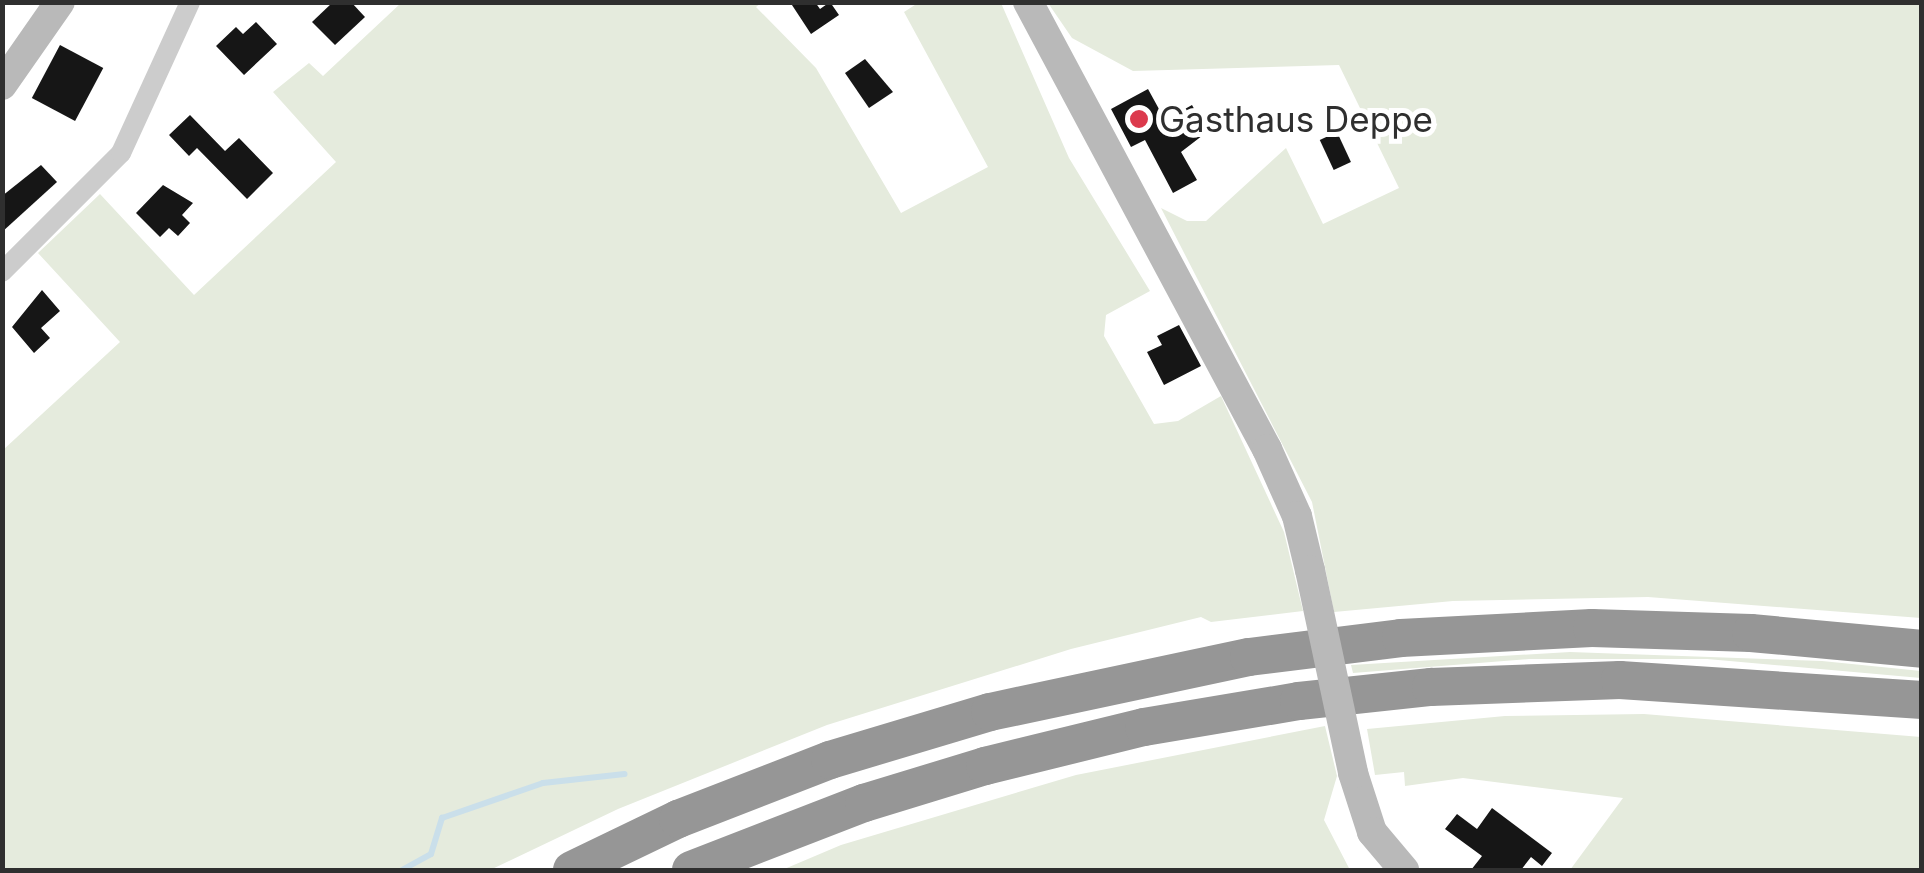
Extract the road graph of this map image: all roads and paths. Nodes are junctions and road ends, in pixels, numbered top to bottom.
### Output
1 (60, 2) edge
2 (190, 2) edge
3 (1028, 2) edge
4 (2, 85) edge
5 (2, 272) edge
6 (1922, 649) edge
7 (1922, 700) edge
8 (572, 870) edge
9 (691, 870) edge
10 (1404, 870) edge

1 - 4 main road
2 - 5 street
3 - 10 main road, bridge
6 - 8 highway
7 - 9 highway

